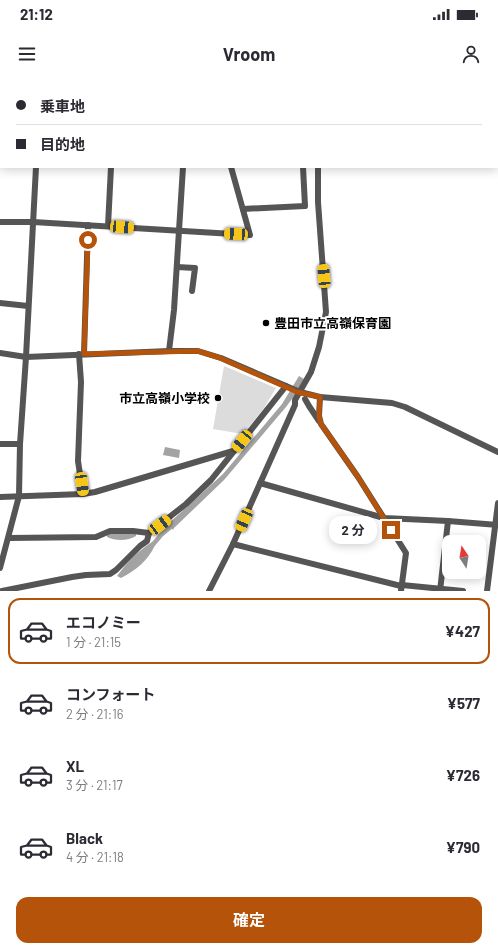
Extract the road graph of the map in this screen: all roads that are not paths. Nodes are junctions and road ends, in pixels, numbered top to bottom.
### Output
1 (36, 168) edge
2 (111, 168) edge
3 (183, 168) edge
4 (231, 168) edge
5 (303, 168) edge
6 (318, 168) edge
7 (243, 209) junction
8 (0, 222) edge
9 (33, 222) junction
10 (88, 225) junction
11 (108, 226) junction
12 (179, 231) junction
13 (177, 267) junction
14 (192, 292) dead end
15 (0, 303) edge
16 (28, 306) junction
17 (170, 351) junction
18 (0, 353) edge
19 (81, 354) junction
20 (26, 357) junction
21 (294, 390) junction
22 (320, 397) junction
23 (305, 399) dead end
24 (321, 424) junction
25 (0, 444) edge
26 (20, 444) junction
27 (234, 451) junction
28 (498, 452) edge
29 (260, 484) junction
30 (83, 494) junction
31 (19, 496) junction
32 (0, 497) edge
33 (498, 503) edge
34 (384, 518) junction
35 (448, 521) junction
36 (496, 525) edge
37 (149, 533) junction
38 (9, 538) junction
39 (233, 544) junction
40 (0, 568) edge
41 (401, 587) edge
42 (440, 590) edge
43 (2, 591) edge
44 (209, 591) edge
45 (463, 591) edge
46 (487, 591) edge

1 - 9 street
2 - 11 street
3 - 12 street
4 - 7 street
5 - 7 street
6 - 21 street
7 - 12 street
8 - 9 street
9 - 10 street
9 - 16 street
10 - 11 street
10 - 19 street
11 - 12 street
12 - 13 street
13 - 14 street
13 - 17 street
15 - 16 street
16 - 20 street
17 - 19 street
17 - 21 street
18 - 20 street
19 - 20 street
19 - 30 street
20 - 26 street
21 - 22 street
21 - 27 street
21 - 29 street
22 - 24 street
22 - 28 street
23 - 24 street
24 - 34 street
25 - 26 street
26 - 31 street
27 - 30 street
27 - 37 street
29 - 34 street
29 - 39 street
30 - 31 street
31 - 32 street
31 - 38 street
33 - 36 street
34 - 35 street
34 - 41 street
35 - 36 street
35 - 42 street
36 - 46 street
37 - 38 street
37 - 43 street
38 - 40 street
39 - 41 street
39 - 44 street
41 - 42 street
42 - 45 street

